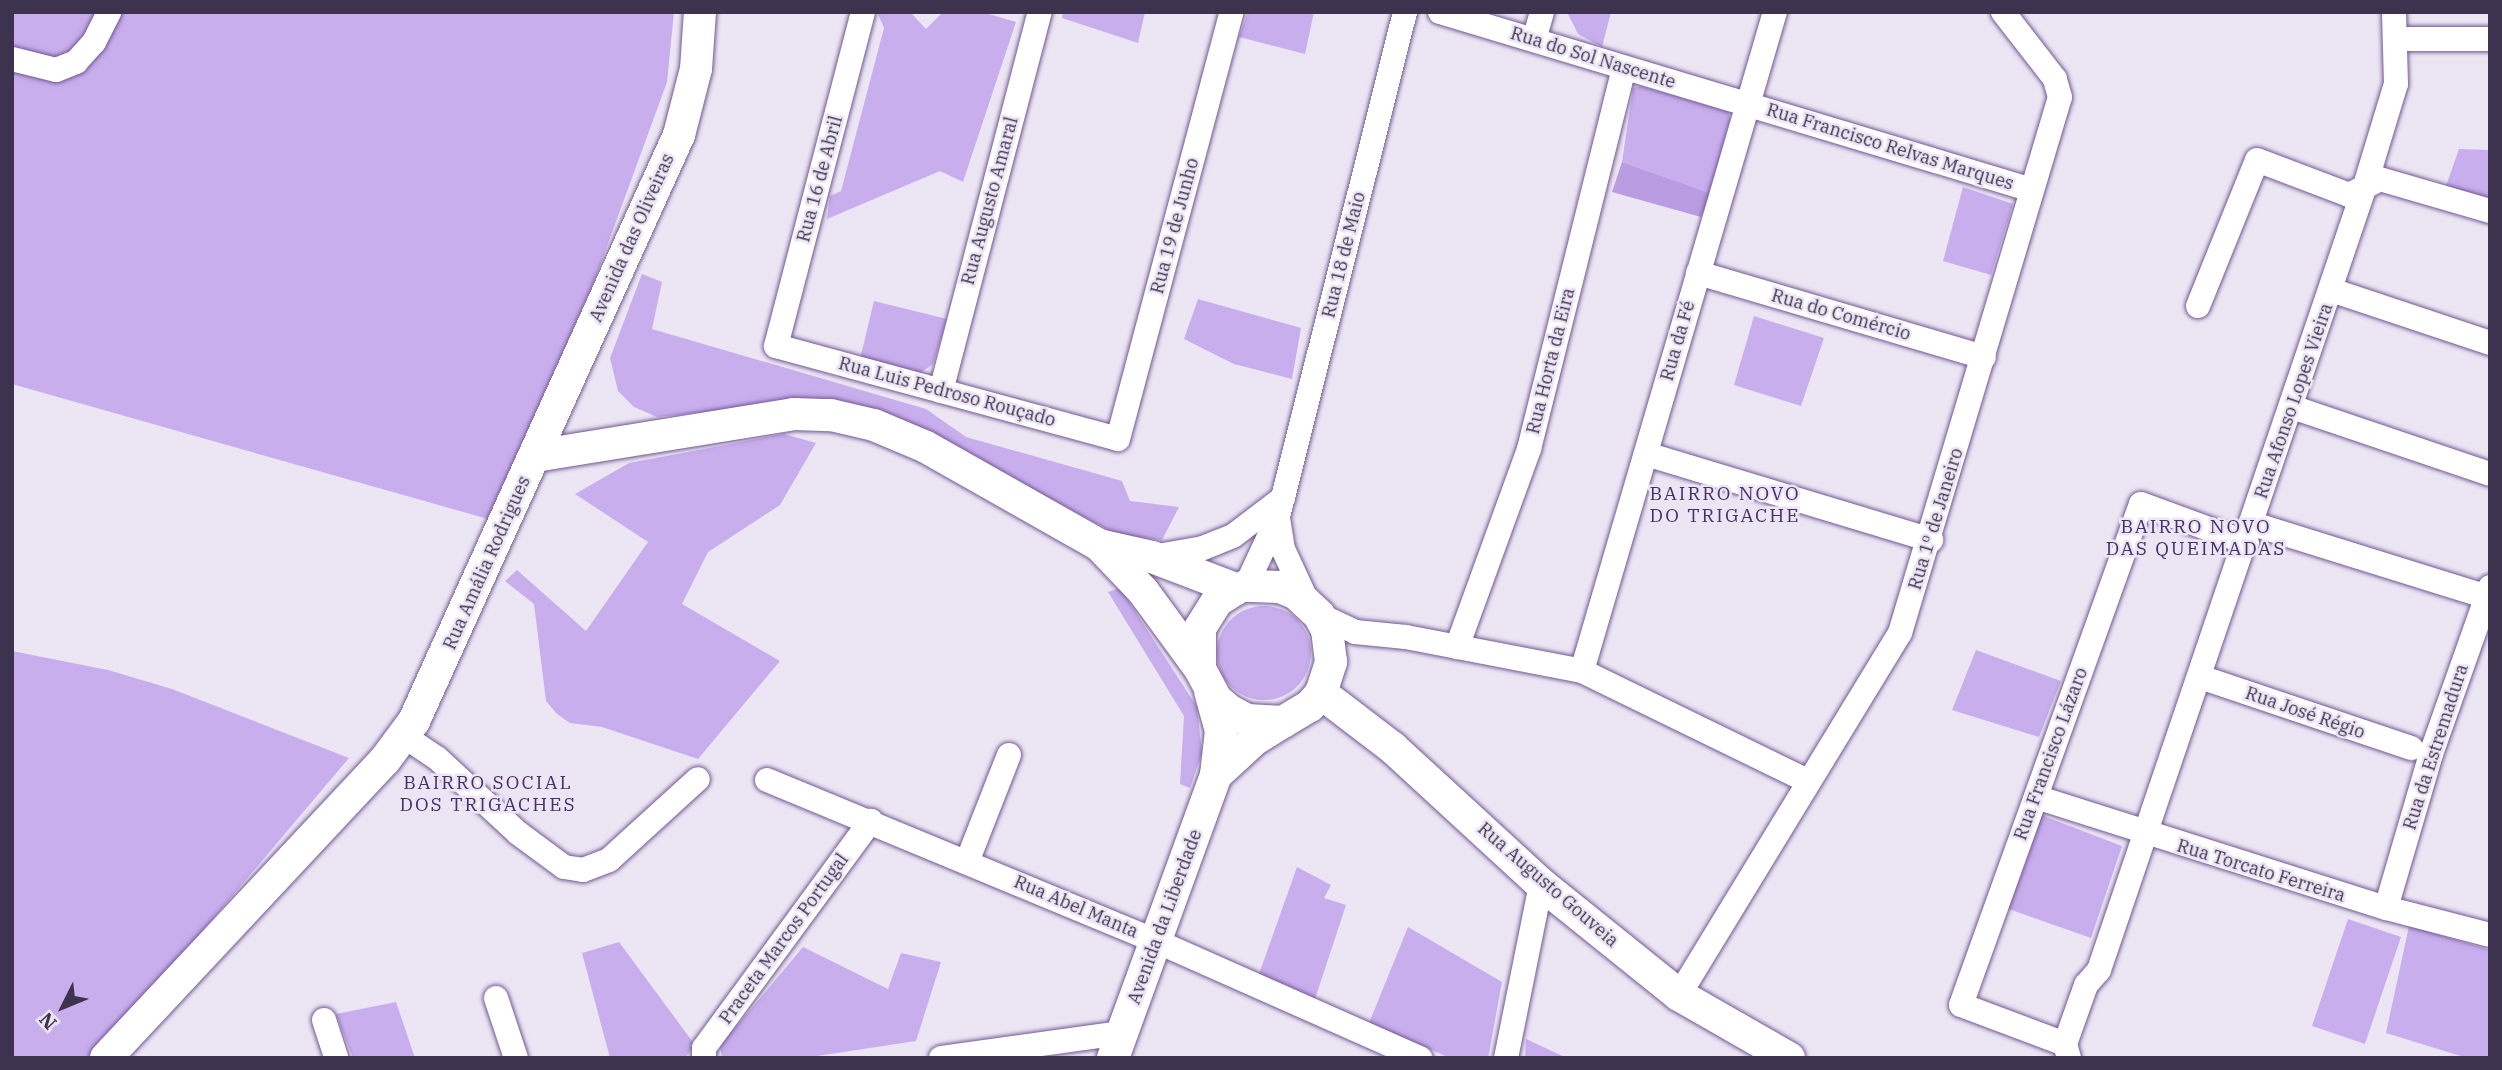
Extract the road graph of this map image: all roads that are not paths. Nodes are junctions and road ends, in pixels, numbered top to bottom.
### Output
1 (109, 12) edge
2 (700, 12) edge
3 (863, 12) edge
4 (1040, 12) edge
5 (1232, 12) edge
6 (1405, 12) edge
7 (1440, 12) edge
8 (1542, 12) edge
9 (1775, 12) edge
10 (2003, 12) edge
11 (2394, 12) edge
12 (2398, 39) junction
13 (2490, 39) edge
14 (1534, 40) junction
15 (12, 59) edge
16 (1624, 68) junction
17 (1747, 105) junction
18 (2032, 190) junction
19 (2364, 190) junction
20 (2490, 211) edge
21 (1698, 273) junction
22 (2331, 290) junction
23 (2198, 306) dead end
24 (2490, 343) edge
25 (776, 346) joint
26 (1984, 357) junction
27 (941, 391) junction
28 (2292, 407) junction
29 (1118, 439) joint
30 (1646, 454) junction
31 (535, 456) junction
32 (2490, 474) edge
33 (1280, 508) junction
34 (2250, 533) junction
35 (1930, 540) junction
36 (1099, 544) junction
37 (1152, 557) junction
38 (1241, 587) junction
39 (2488, 594) edge
40 (1314, 609) junction
41 (1457, 647) junction
42 (1582, 671) junction
43 (2200, 677) junction
44 (1204, 678) junction
45 (1321, 693) junction
46 (1283, 722) junction
47 (404, 736) junction
48 (2411, 748) dead end
49 (1009, 755) dead end
50 (1216, 775) junction
51 (698, 779) dead end
52 (767, 780) dead end
53 (1808, 781) junction
54 (2035, 797) junction
55 (871, 821) junction
56 (2145, 835) junction
57 (967, 862) junction
58 (1541, 884) junction
59 (2386, 908) junction
60 (2490, 935) edge
61 (1158, 942) junction
62 (1679, 995) junction
63 (496, 998) dead end
64 (324, 1020) dead end
65 (1118, 1045) edge
66 (2067, 1051) edge
67 (107, 1058) edge
68 (336, 1058) edge
69 (516, 1058) edge
70 (704, 1058) edge
71 (941, 1058) edge
72 (1420, 1058) edge
73 (1506, 1058) edge
74 (1789, 1058) edge

1 - 15 street
2 - 31 street, Avenida das Oliveiras
3 - 25 street, Rua 16 de Abril
4 - 27 street, Rua Augusto Amaral
5 - 29 street, Rua 19 de Junho
6 - 33 street, Rua 18 de Maio
7 - 14 street, Rua do Sol Nascente
8 - 14 street
9 - 17 street, Rua da Fé
10 - 18 street, Rua 1º de Janeiro
11 - 12 street, Rua Afonso Lopes Vieira
12 - 13 street
12 - 19 street, Rua Afonso Lopes Vieira
14 - 16 street, Rua do Sol Nascente
16 - 17 street, Rua do Sol Nascente
16 - 41 street, Rua Horta da Eira
17 - 18 street, Rua Francisco Relvas Marques
17 - 21 street, Rua da Fé
18 - 26 street, Rua 1º de Janeiro
19 - 20 street
19 - 22 street, Rua Afonso Lopes Vieira
19 - 23 street
21 - 26 street, Rua do Comércio
21 - 30 street, Rua da Fé
22 - 24 street
22 - 28 street, Rua Afonso Lopes Vieira
25 - 27 street, Rua Luis Pedroso Rouçado
26 - 35 street, Rua 1º de Janeiro
27 - 29 street, Rua Luis Pedroso Rouçado
28 - 32 street
28 - 34 street, Rua Afonso Lopes Vieira
30 - 35 street
30 - 42 street, Rua da Fé
31 - 36 street, Rua Amália Rodrigues
31 - 47 street, Rua Amália Rodrigues
33 - 37 street
33 - 38 street, Rua 18 de Maio
33 - 40 street, Rua 18 de Maio
34 - 39 street, Rua Francisco Lázaro
34 - 43 street, Rua Afonso Lopes Vieira
34 - 54 street, Rua Francisco Lázaro
35 - 53 street, Rua 1º de Janeiro
36 - 37 street, Rua Amália Rodrigues
36 - 44 street, Rua Amália Rodrigues
37 - 38 street, Rua Amália Rodrigues
38 - 40 street
38 - 44 street
39 - 59 street, Rua da Estremadura
40 - 41 street
40 - 45 street
41 - 42 street
42 - 53 street
43 - 48 street, Rua José Régio
43 - 56 street, Rua Afonso Lopes Vieira
44 - 46 street
44 - 50 street, Avenida da Liberdade
45 - 46 street
45 - 58 street, Rua Augusto Gouveia
46 - 50 street, Avenida da Liberdade
47 - 51 street
47 - 67 street, Rua Amália Rodrigues
49 - 57 street
50 - 61 street, Avenida da Liberdade
52 - 55 street, Rua Abel Manta
53 - 62 street, Rua 1º de Janeiro
54 - 56 street, Rua Torcato Ferreira
54 - 66 street, Rua Francisco Lázaro
55 - 57 street, Rua Abel Manta
55 - 70 street, Praceta Marcos Portugal
56 - 59 street, Rua Torcato Ferreira
56 - 66 street, Rua Afonso Lopes Vieira
57 - 61 street, Rua Abel Manta
58 - 62 street, Rua Augusto Gouveia
58 - 73 street
59 - 60 street, Rua Torcato Ferreira
61 - 65 street, Avenida da Liberdade
61 - 72 street, Rua Abel Manta
62 - 74 street, Rua Augusto Gouveia
63 - 69 street
64 - 68 street
65 - 71 street

